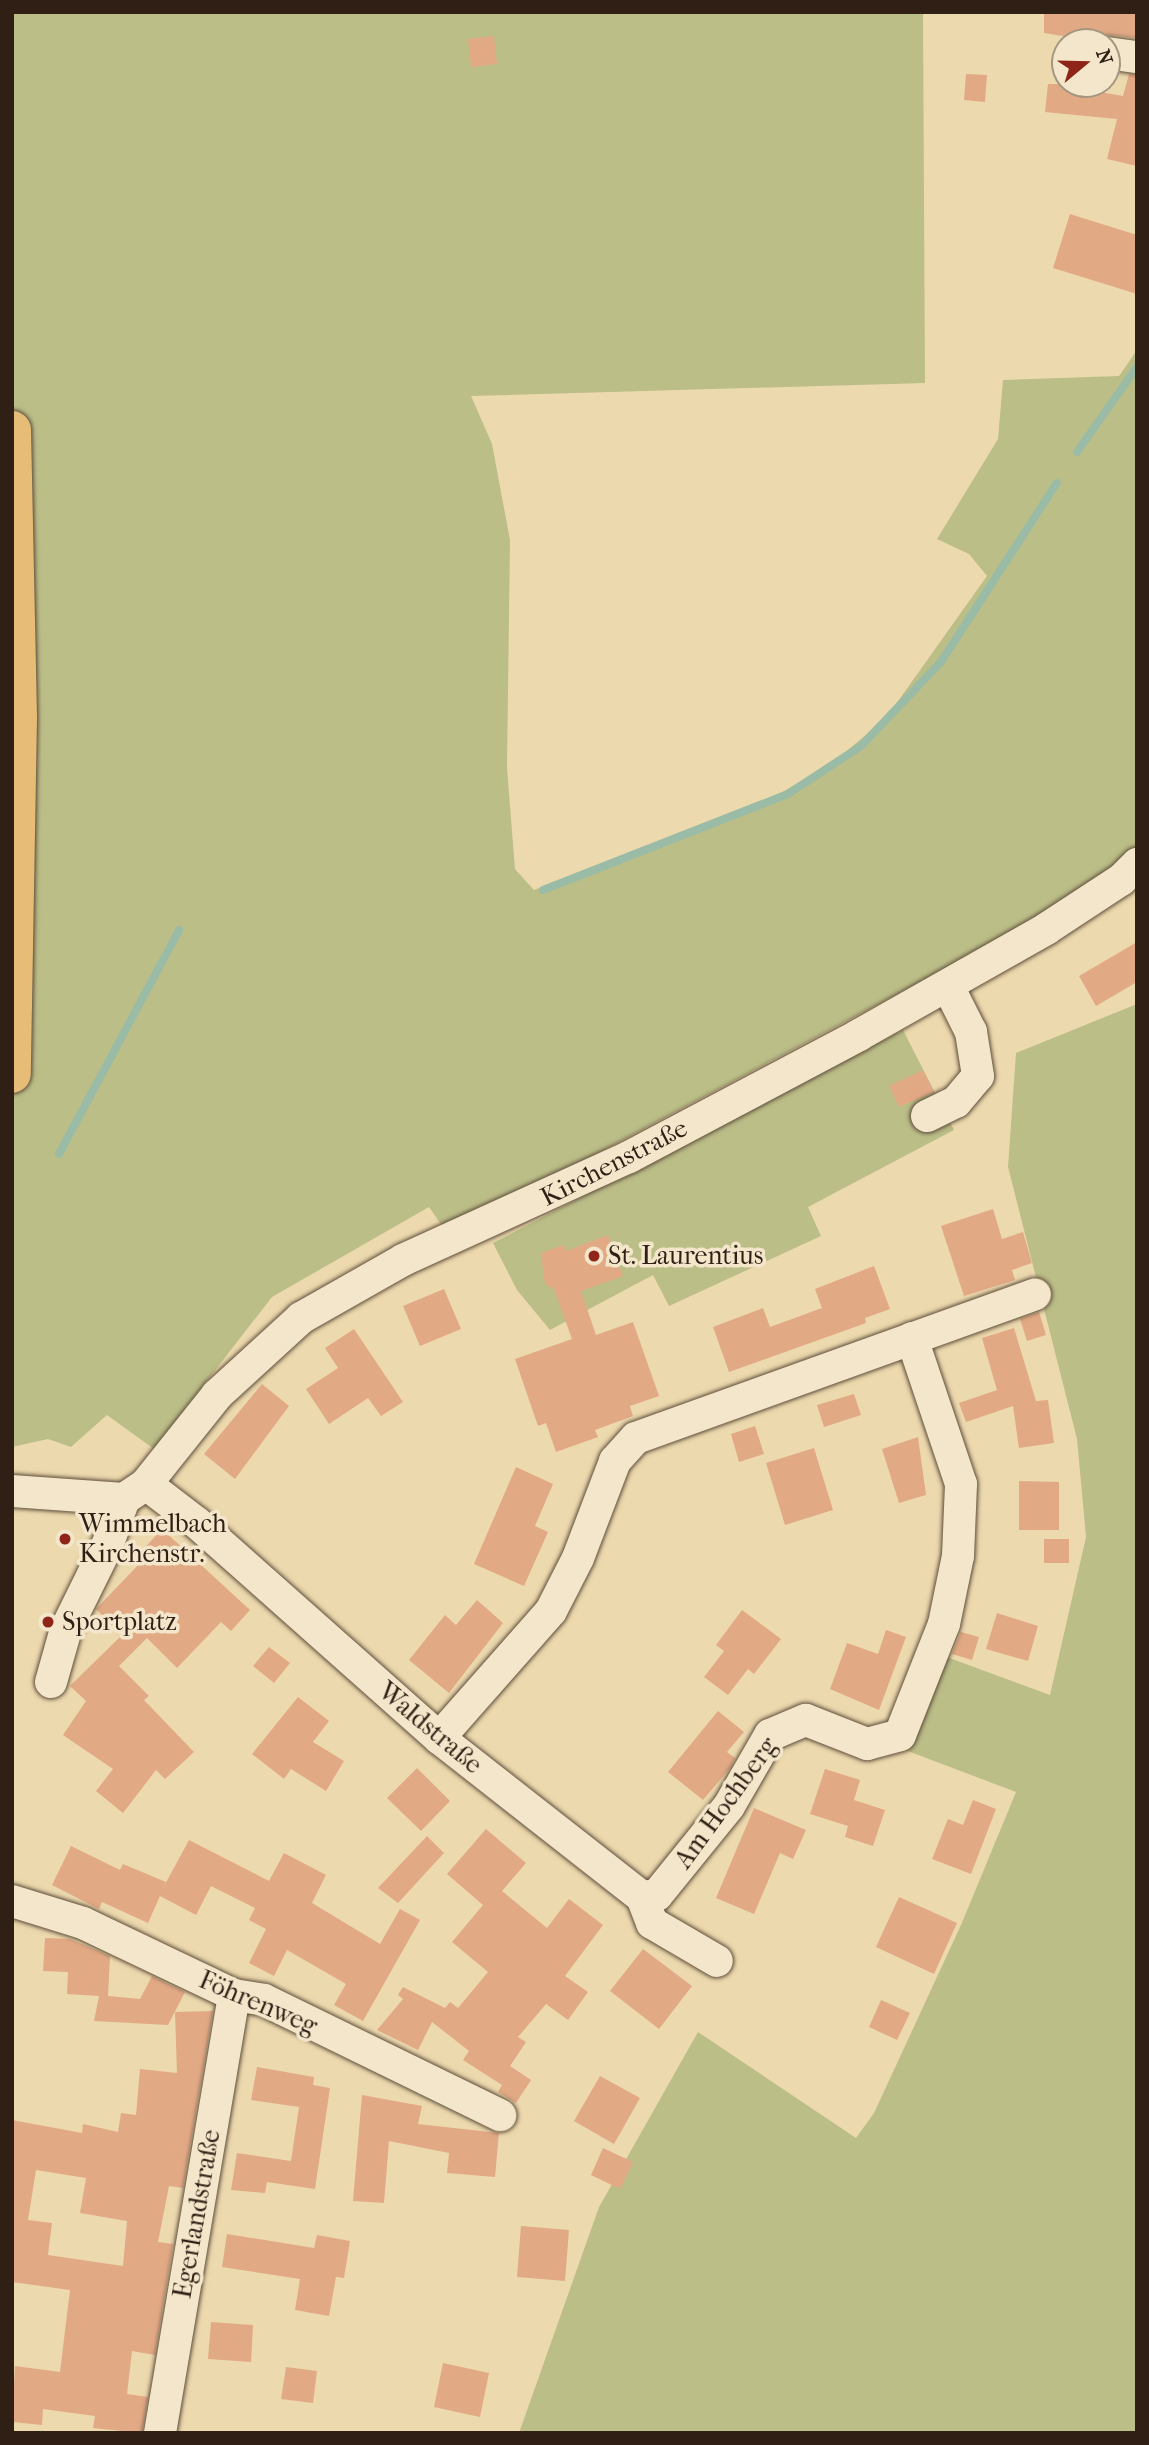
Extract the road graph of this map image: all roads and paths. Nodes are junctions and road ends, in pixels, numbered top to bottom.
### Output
1 (12, 430) edge
2 (1137, 864) edge
3 (948, 986) junction
4 (12, 1074) edge
5 (927, 1116) dead end
6 (1035, 1294) dead end
7 (912, 1338) junction
8 (12, 1491) edge
9 (135, 1492) junction
10 (51, 1682) dead end
11 (439, 1738) junction
12 (642, 1898) junction
13 (12, 1901) edge
14 (717, 1961) dead end
15 (234, 1995) junction
16 (500, 2115) dead end
17 (160, 2433) edge

1 - 4 main road
2 - 3 street, Kirchenstraße
3 - 5 street
3 - 9 street, Kirchenstraße
6 - 7 street
7 - 11 street
7 - 12 street, Am Hochberg
8 - 9 street
9 - 10 street, Kirchenstraße
9 - 11 street, Waldstraße
11 - 12 street, Waldstraße
12 - 14 street, Waldstraße
13 - 15 street, Föhrenweg
15 - 16 street, Föhrenweg
15 - 17 street, Egerlandstraße

